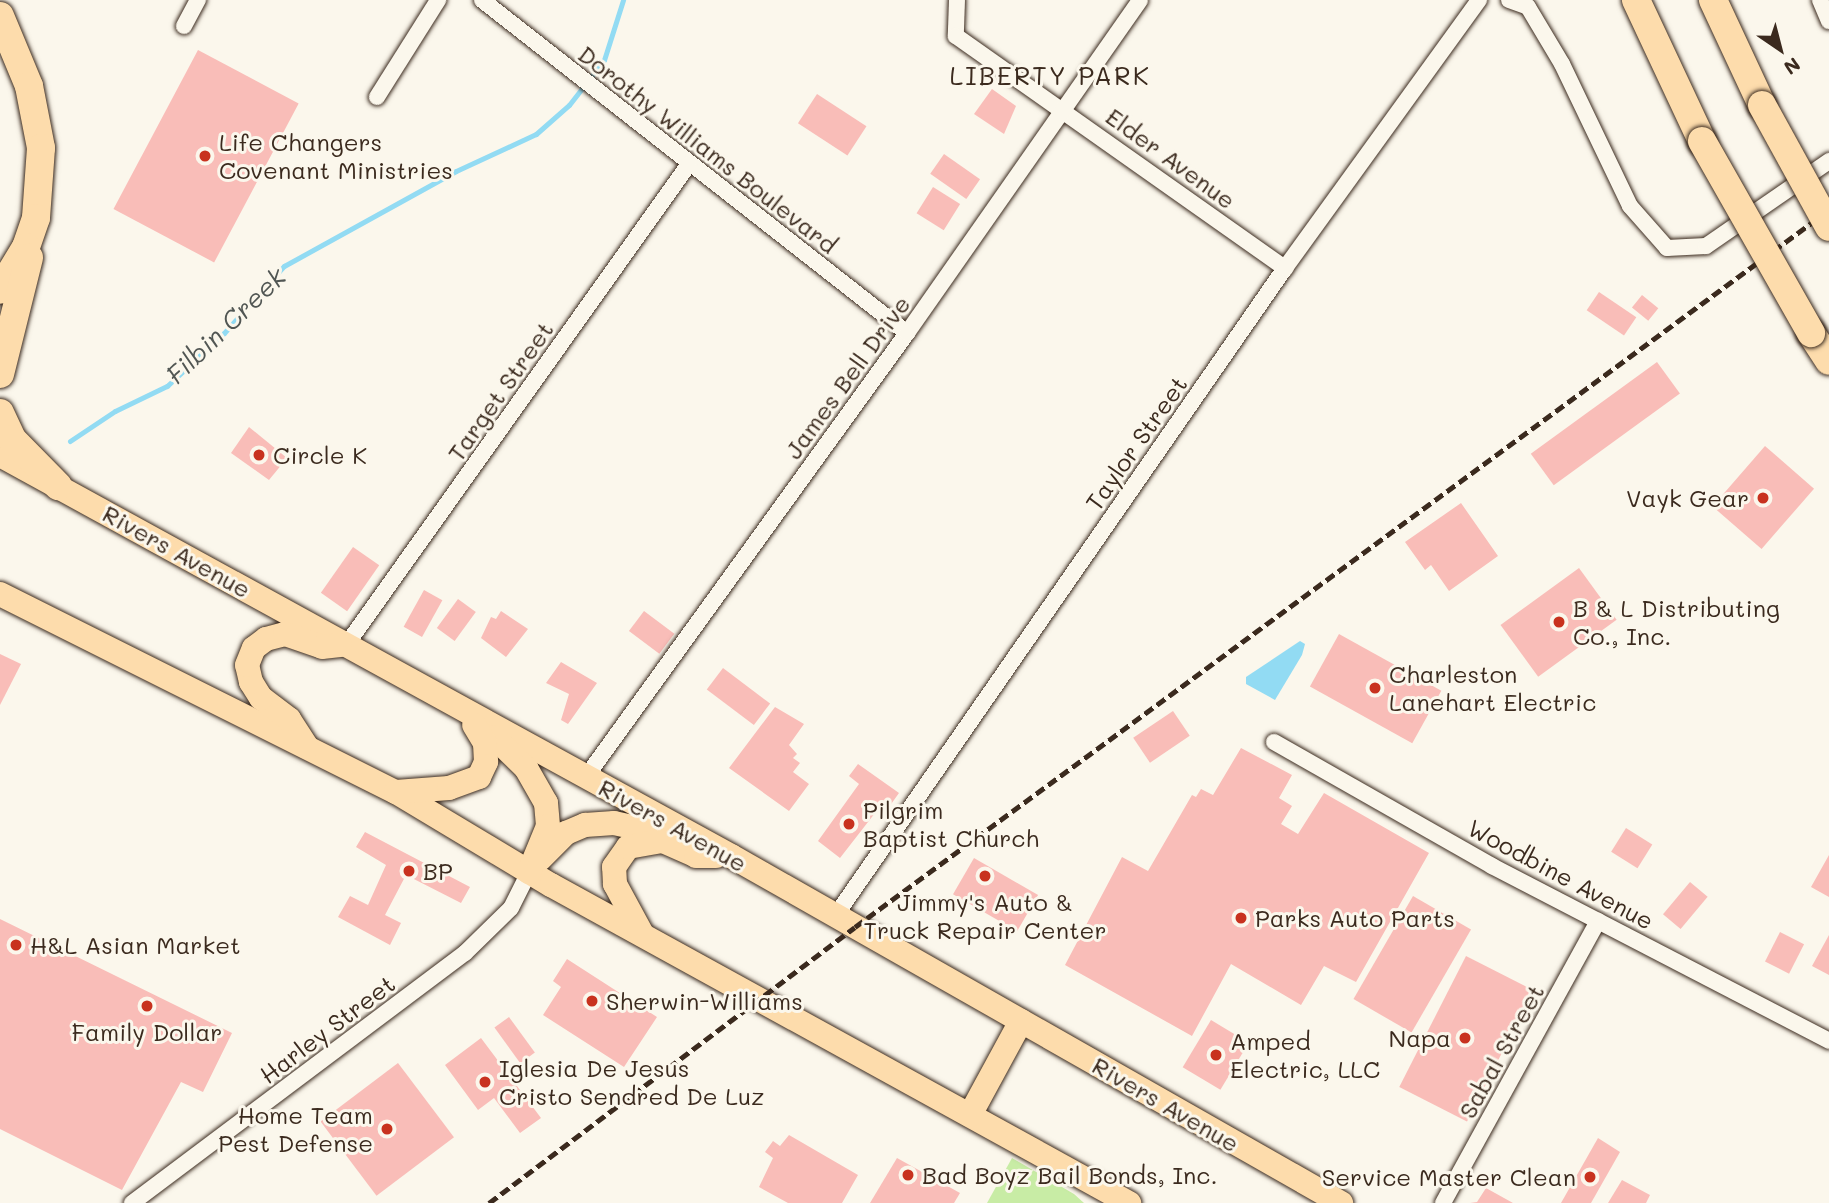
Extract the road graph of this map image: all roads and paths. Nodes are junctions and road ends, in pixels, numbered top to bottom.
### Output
1 (198, 0) edge
2 (438, 0) edge
3 (481, 0) edge
4 (957, 0) edge
5 (1140, 0) edge
6 (1479, 0) edge
7 (1509, 0) edge
8 (1636, 0) edge
9 (1713, 0) edge
10 (1820, 0) edge
11 (0, 16) edge
12 (1829, 21) edge
13 (184, 26) dead end
14 (377, 97) dead end
15 (1064, 109) junction
16 (1829, 161) edge
17 (689, 164) junction
18 (36, 218) junction
19 (1829, 227) edge
20 (1285, 268) junction
21 (0, 290) edge
22 (907, 333) junction
23 (1829, 361) edge
24 (0, 374) edge
25 (0, 413) edge
26 (0, 455) edge
27 (58, 486) junction
28 (0, 594) edge
29 (347, 644) junction
30 (465, 711) junction
31 (1274, 742) dead end
32 (308, 748) junction
33 (586, 777) junction
34 (396, 792) junction
35 (690, 834) junction
36 (730, 856) junction
37 (529, 872) junction
38 (836, 915) junction
39 (1598, 920) junction
40 (643, 935) junction
41 (1021, 1021) junction
42 (1829, 1041) edge
43 (970, 1115) junction
44 (1103, 1197) edge
45 (132, 1203) edge
46 (1129, 1203) edge
47 (1341, 1203) edge
48 (1443, 1203) edge

1 - 13 street
2 - 14 street
3 - 17 street, Dorothy Williams Boulevard
4 - 15 street, Elder Avenue
5 - 15 street, James Bell Drive
6 - 20 street, Taylor Street
7 - 16 street
8 - 23 highway, bridge
9 - 19 highway, bridge
10 - 12 street
11 - 18 highway
15 - 20 street, Elder Avenue
15 - 22 street, James Bell Drive
17 - 22 street, Dorothy Williams Boulevard
17 - 29 street, Target Street
18 - 21 highway
18 - 24 highway
20 - 38 street, Taylor Street
22 - 33 street, James Bell Drive
25 - 27 highway
26 - 27 main road, Rivers Avenue
27 - 29 main road, Rivers Avenue
28 - 32 main road
29 - 30 main road, Rivers Avenue
29 - 32 main road
30 - 33 main road, Rivers Avenue
30 - 34 main road
30 - 37 main road
31 - 39 street, Woodbine Avenue
32 - 34 main road
33 - 35 main road, Rivers Avenue
34 - 37 main road
35 - 36 main road, Rivers Avenue
35 - 37 main road
36 - 38 main road, Rivers Avenue
36 - 40 main road
37 - 40 main road
37 - 45 street, Harley Street
38 - 41 main road, Rivers Avenue
39 - 42 street, Woodbine Avenue
39 - 48 street, Sabal Street
40 - 43 main road
41 - 43 main road
41 - 47 main road, Rivers Avenue
43 - 44 main road
44 - 46 main road

